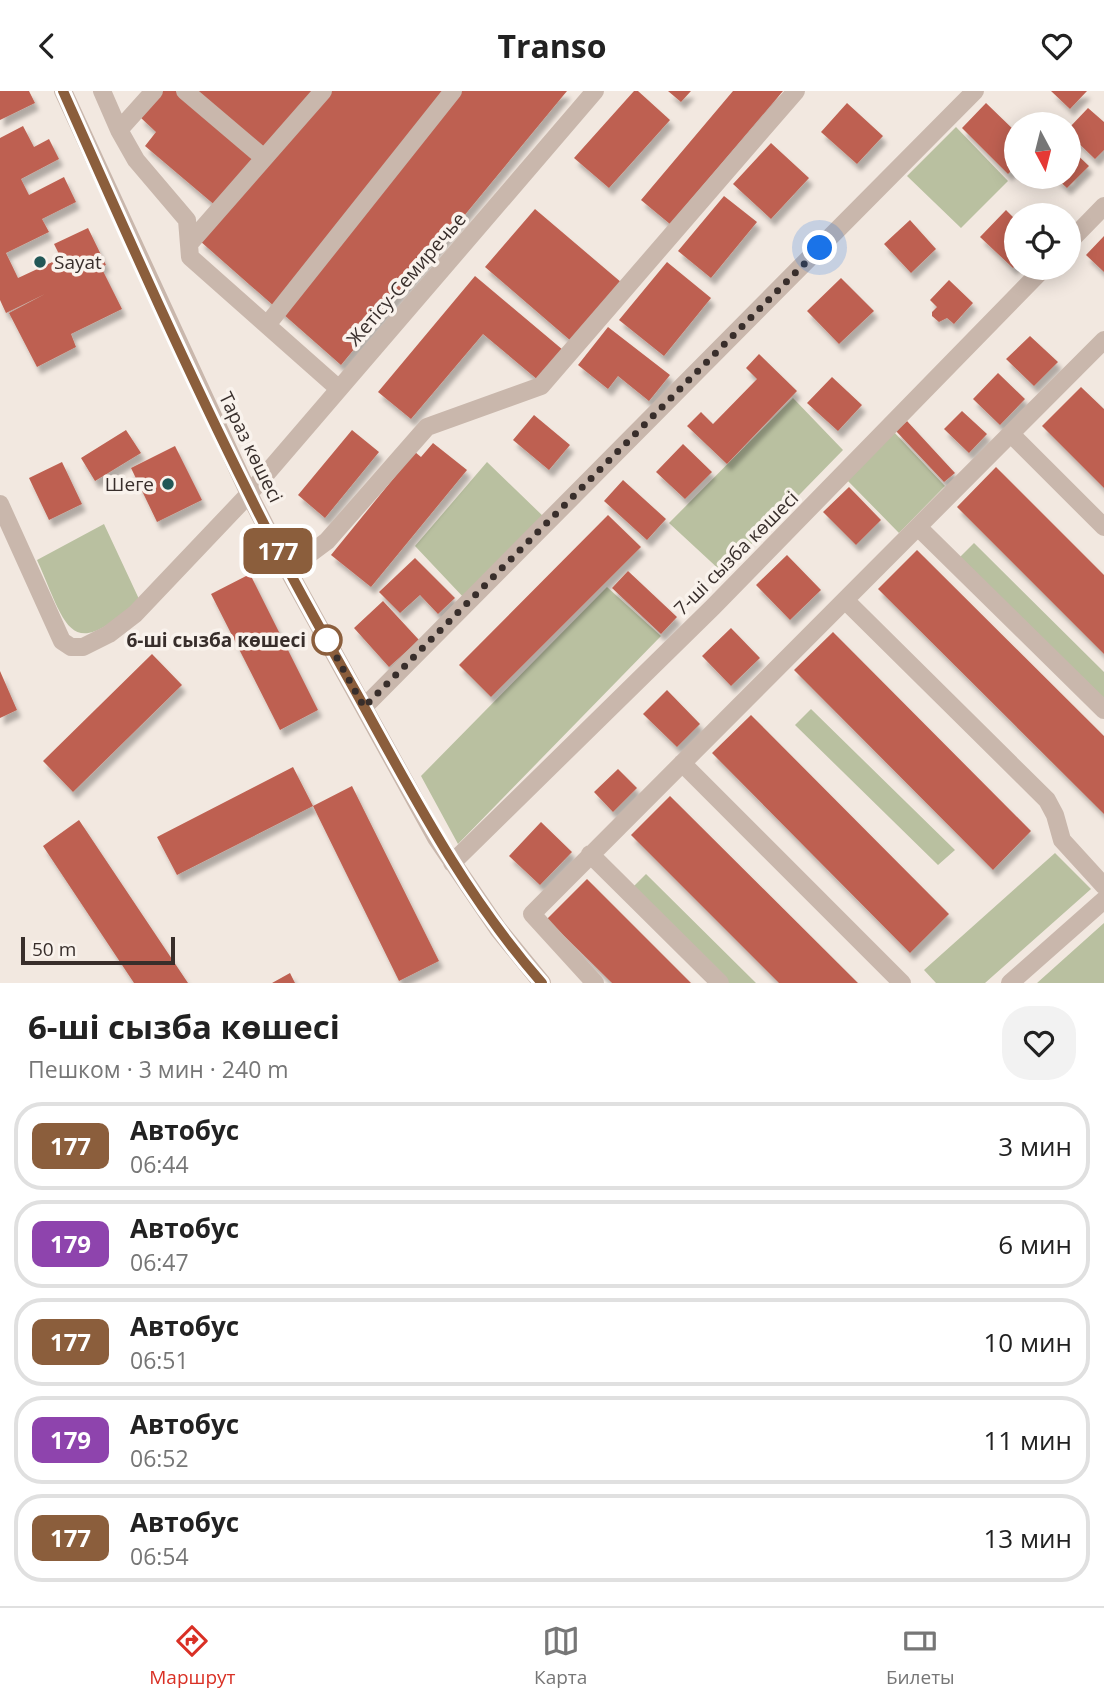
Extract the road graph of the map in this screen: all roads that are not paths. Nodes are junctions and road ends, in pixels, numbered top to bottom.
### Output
1 (63, 91) edge
2 (102, 91) edge
3 (154, 91) edge
4 (185, 91) edge
5 (323, 91) edge
6 (453, 91) edge
7 (595, 91) edge
8 (796, 91) edge
9 (975, 91) edge
10 (119, 130) junction
11 (264, 158) junction
12 (1104, 206) edge
13 (1081, 229) edge
14 (189, 244) junction
15 (1032, 280) edge
16 (267, 325) junction
17 (1104, 340) edge
18 (339, 389) junction
19 (1010, 434) junction
20 (249, 494) junction
21 (0, 504) edge
22 (918, 527) junction
23 (1104, 527) edge
24 (288, 570) junction
25 (845, 600) junction
26 (364, 707) junction
27 (1104, 710) edge
28 (682, 763) junction
29 (590, 854) junction
30 (452, 863) junction
31 (1104, 885) edge
32 (1104, 900) edge
33 (542, 983) edge
34 (595, 983) edge
35 (720, 983) edge
36 (902, 983) edge
37 (1010, 983) edge

1 - 20 street, Тараз көшесі
2 - 10 street
3 - 10 street
4 - 11 street
5 - 11 street
6 - 16 street
7 - 18 street, Жетісу-Семиречье
8 - 24 street
9 - 26 street
10 - 14 street
11 - 14 street
12 - 13 street
14 - 16 street
15 - 30 street, 7-ші сызба көшесі
16 - 18 street
17 - 19 street
18 - 20 street, Жетісу-Семиречье
19 - 22 street
19 - 23 street
20 - 21 street, Жетісу-Семиречье
20 - 24 street, Тараз көшесі
22 - 25 street
22 - 27 street
24 - 26 street, Тараз көшесі
25 - 28 street
25 - 31 street
26 - 30 street, Тараз көшесі
28 - 29 street
28 - 36 street
29 - 34 street
29 - 35 street
30 - 33 street, Тараз көшесі
32 - 37 street

